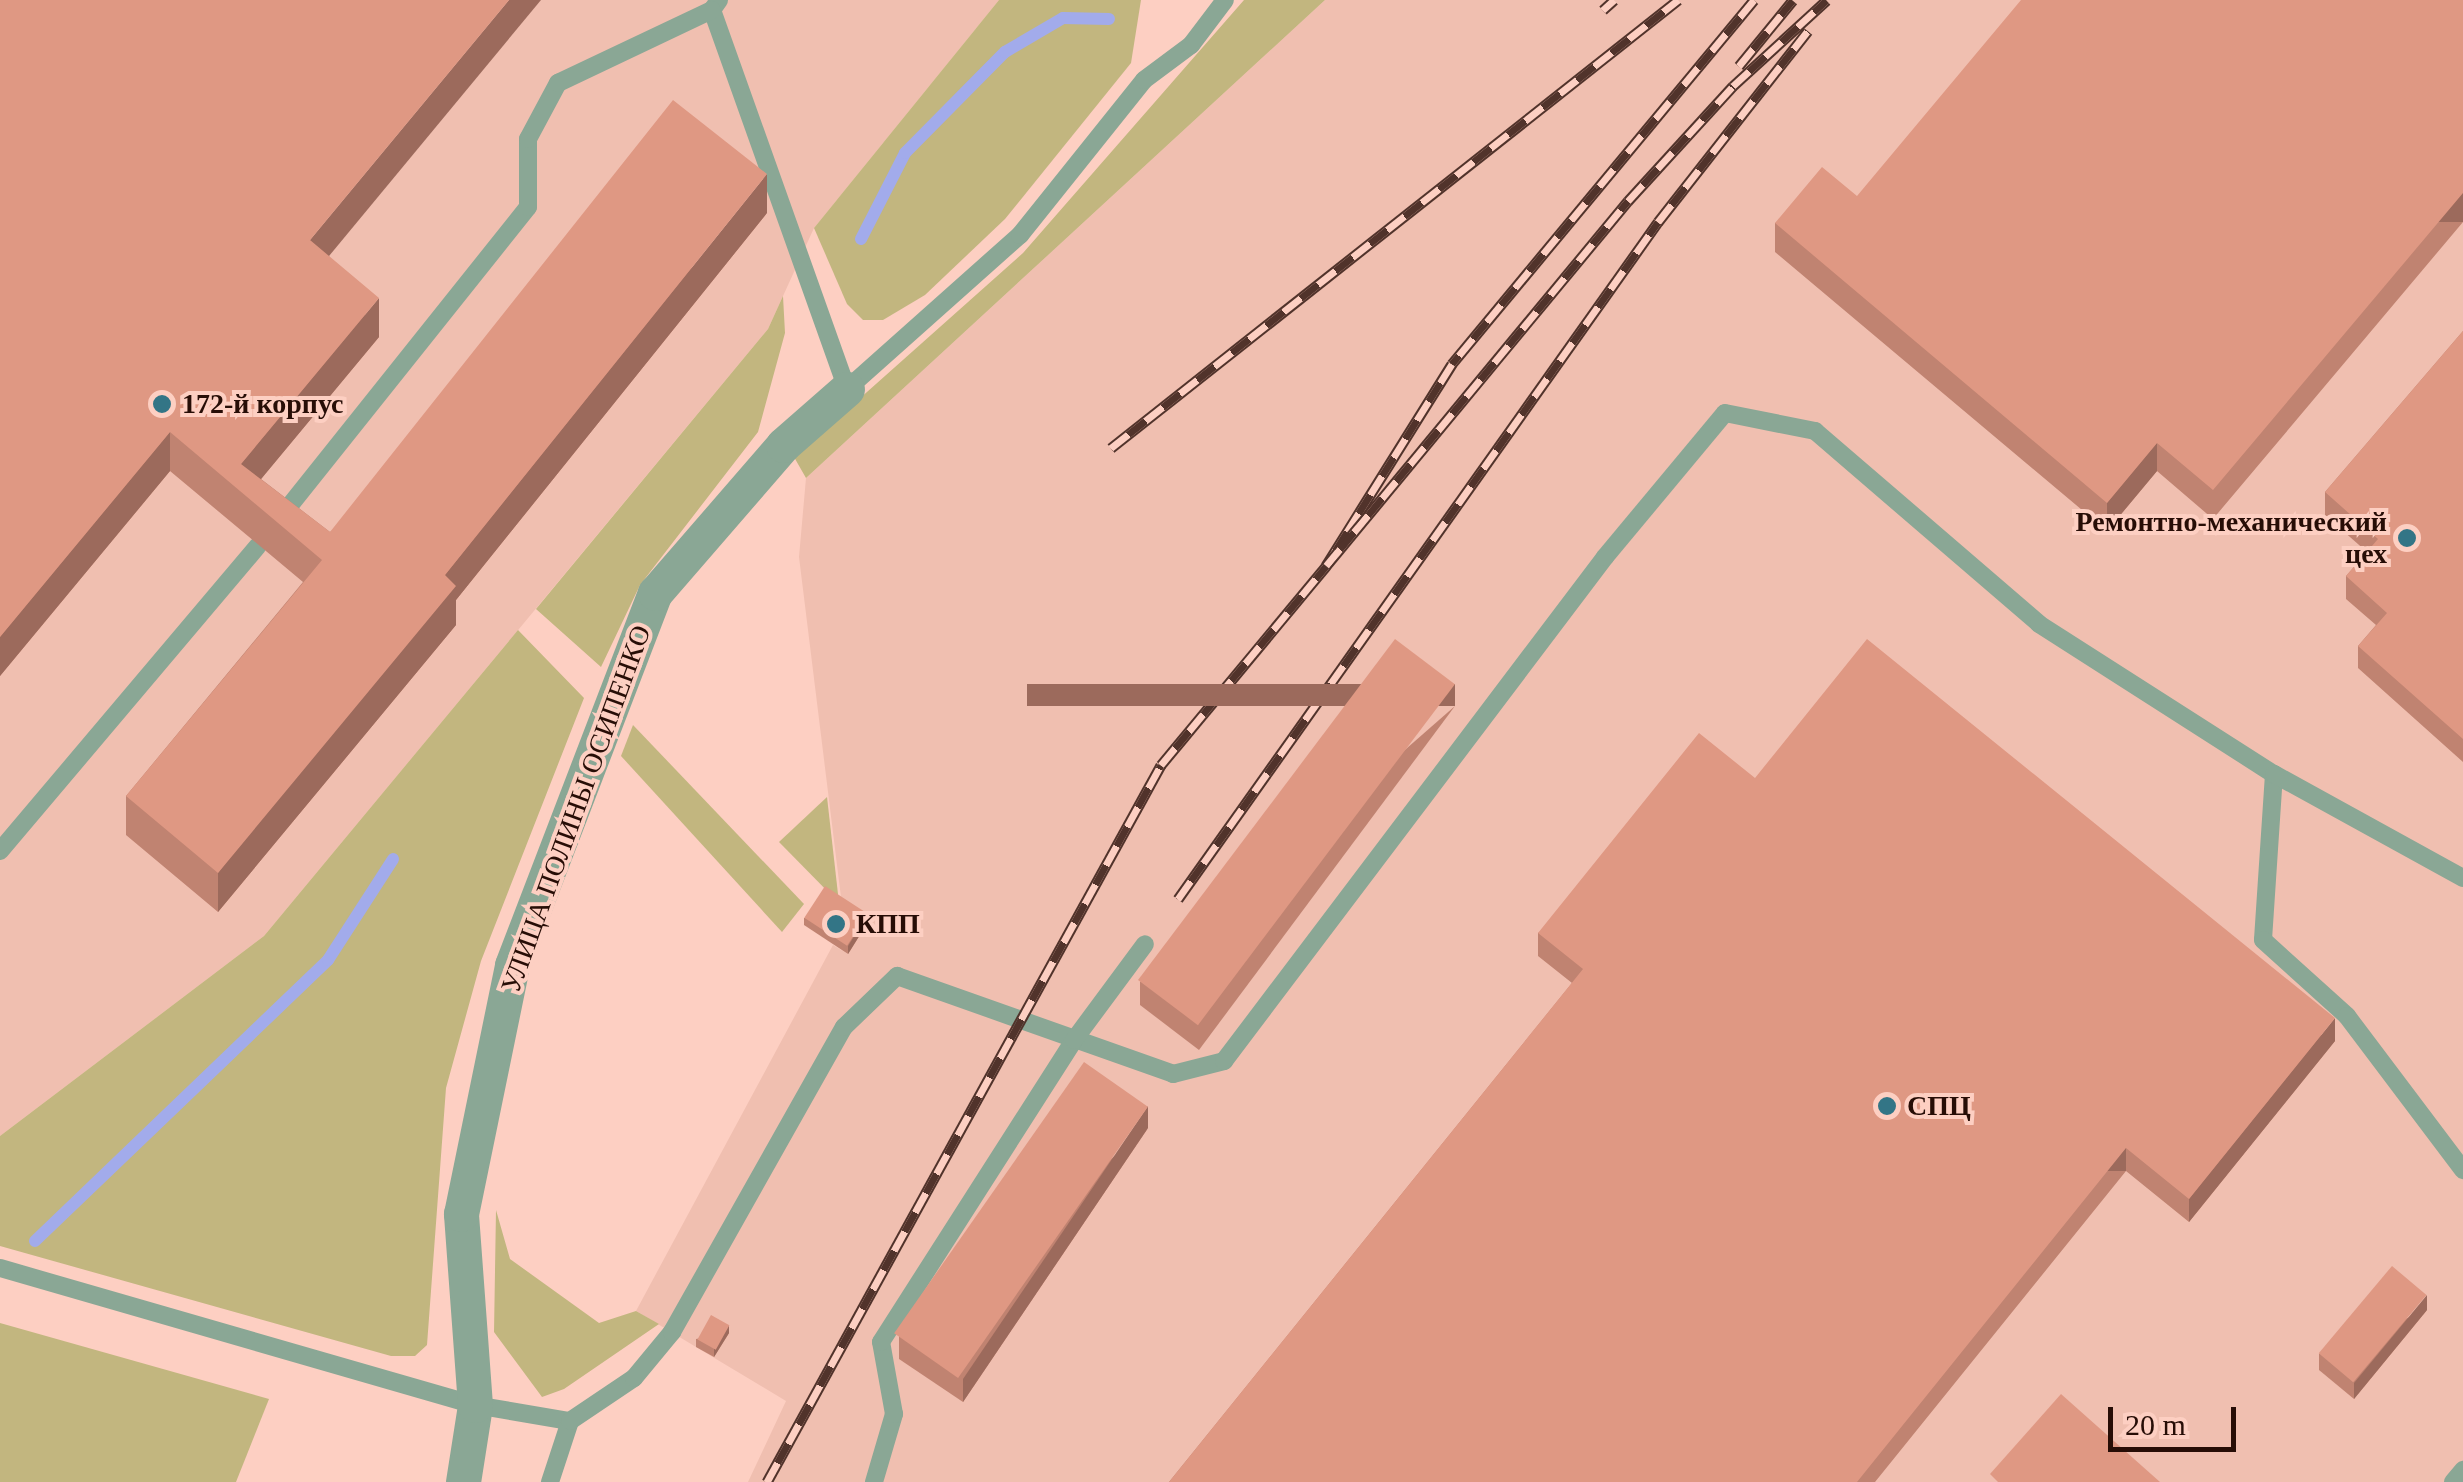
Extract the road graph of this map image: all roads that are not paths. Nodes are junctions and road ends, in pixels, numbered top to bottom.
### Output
1 (1225, 0) edge
2 (715, 5) edge
3 (847, 389) junction
4 (272, 528) edge
5 (258, 546) edge
6 (2274, 774) junction
7 (0, 851) edge
8 (2463, 878) edge
9 (1145, 944) dead end
10 (1074, 1040) junction
11 (2463, 1170) edge
12 (0, 1268) edge
13 (474, 1405) junction
14 (570, 1422) junction
15 (2463, 1470) edge
16 (463, 1482) edge
17 (550, 1482) edge
18 (874, 1482) edge
19 (2453, 1482) edge

1 - 3 lane
2 - 3 lane
2 - 4 lane
3 - 13 street, УЛИЦА ПОЛИНЫ ОСИПЕНКО
5 - 7 lane
6 - 8 lane
6 - 10 lane
6 - 11 lane
9 - 10 lane
10 - 14 lane
10 - 18 lane
12 - 13 lane
13 - 14 lane
13 - 16 street, УЛИЦА ПОЛИНЫ ОСИПЕНКО
14 - 17 lane
15 - 19 lane

